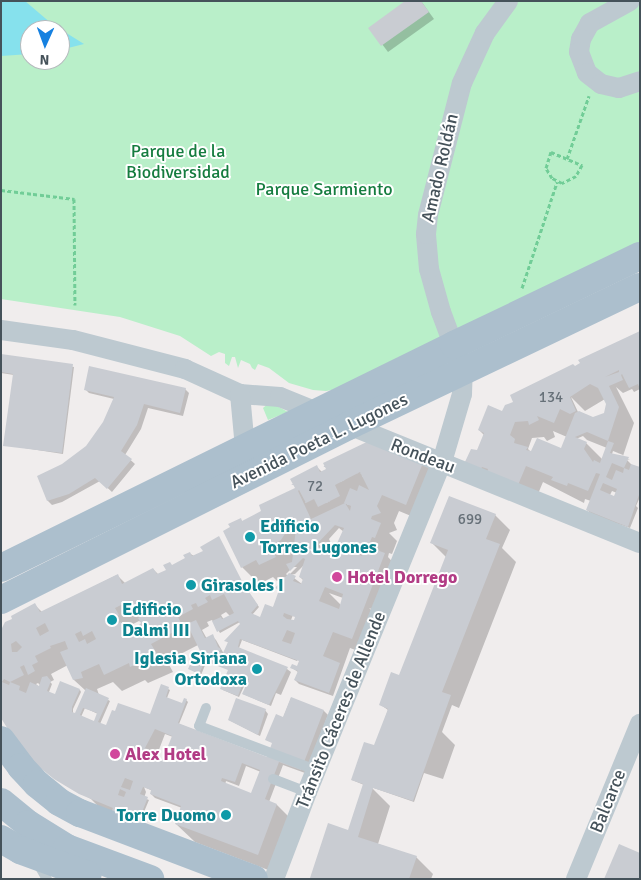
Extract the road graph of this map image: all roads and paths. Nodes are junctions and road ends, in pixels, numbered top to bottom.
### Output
1 (508, 1) edge
2 (630, 1) edge
3 (640, 82) edge
4 (589, 95) dead end
5 (567, 159) junction
6 (557, 182) junction
7 (1, 190) edge
8 (640, 256) edge
9 (640, 287) edge
10 (75, 305) dead end
11 (512, 316) junction
12 (1, 330) edge
13 (454, 344) junction
14 (463, 371) junction
15 (240, 394) junction
16 (316, 412) junction
17 (348, 426) junction
18 (245, 448) junction
19 (442, 462) junction
20 (640, 543) edge
21 (1, 568) edge
22 (1, 600) edge
23 (206, 708) dead end
24 (640, 724) edge
25 (1, 740) edge
26 (316, 770) junction
27 (272, 779) dead end
28 (307, 792) junction
29 (1, 802) edge
30 (1, 839) edge
31 (32, 854) junction
32 (47, 879) edge
33 (100, 879) edge
34 (150, 879) edge
35 (254, 879) edge
36 (274, 879) edge
37 (576, 879) edge

1 - 13 street, Amado Roldán
2 - 3 street
4 - 5 path
5 - 6 path
5 - 6 path
6 - 11 path
7 - 10 path
8 - 11 main road, Avenida Poeta L. Lugones
9 - 14 main road, Avenida Poeta L. Lugones
11 - 13 main road, Avenida Poeta L. Lugones
12 - 15 street, Rondeau
13 - 14 street, Amado Roldán
13 - 16 main road, Avenida Poeta L. Lugones
14 - 17 main road, Avenida Poeta L. Lugones
14 - 19 street, Tránsito Cáceres de Allende
15 - 16 street, Rondeau
15 - 18 street
16 - 17 street, Rondeau
16 - 18 main road, Avenida Poeta L. Lugones
17 - 19 street, Rondeau
17 - 22 main road, Avenida Poeta L. Lugones
18 - 21 main road, Avenida Poeta L. Lugones
19 - 20 street, Rondeau
19 - 26 street, Tránsito Cáceres de Allende
23 - 26 lane
24 - 37 street, Balcarce
25 - 35 main road
26 - 28 street, Tránsito Cáceres de Allende
27 - 28 lane
28 - 36 street, Tránsito Cáceres de Allende
29 - 34 main road
30 - 31 main road
31 - 32 lane
31 - 33 main road

